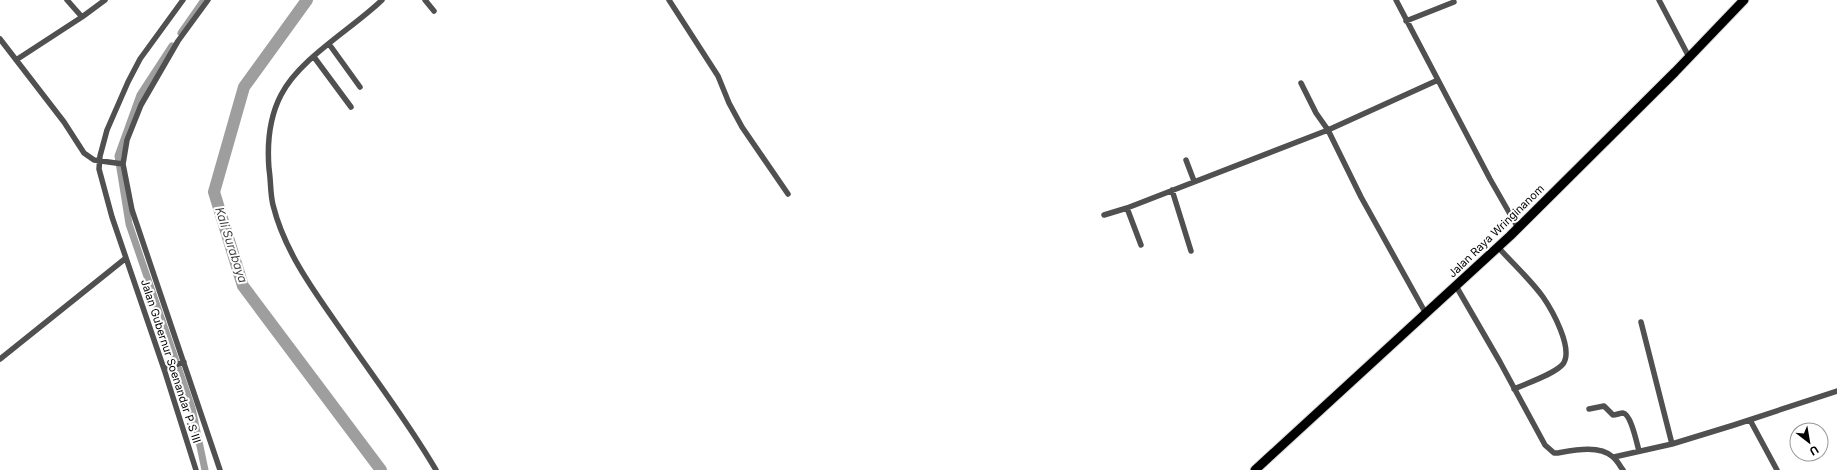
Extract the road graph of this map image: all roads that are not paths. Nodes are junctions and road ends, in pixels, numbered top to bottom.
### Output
1 (68, 0) edge
2 (105, 0) edge
3 (183, 0) edge
4 (208, 0) edge
5 (382, 0) edge
6 (425, 0) edge
7 (669, 0) edge
8 (1396, 0) edge
9 (1659, 0) edge
10 (1744, 0) edge
11 (1454, 2) dead end
12 (434, 11) dead end
13 (82, 17) junction
14 (1406, 21) junction
15 (0, 39) edge
16 (329, 44) junction
17 (314, 57) junction
18 (1689, 57) junction
19 (16, 60) junction
20 (1438, 80) junction
21 (1301, 83) dead end
22 (360, 87) dead end
23 (351, 107) dead end
24 (1328, 130) junction
25 (99, 160) junction
26 (1186, 160) dead end
27 (122, 164) junction
28 (1194, 181) junction
29 (1172, 190) junction
30 (788, 194) dead end
31 (1127, 208) junction
32 (1104, 215) dead end
33 (1518, 228) junction
34 (1141, 245) dead end
35 (1498, 247) junction
36 (1191, 251) dead end
37 (126, 258) junction
38 (1456, 286) junction
39 (1426, 312) junction
40 (1640, 322) dead end
41 (0, 359) edge
42 (182, 362) junction
43 (166, 368) junction
44 (1514, 389) junction
45 (1837, 391) edge
46 (1589, 409) dead end
47 (1750, 420) junction
48 (1672, 444) junction
49 (1639, 452) junction
50 (1614, 457) junction
51 (196, 470) edge
52 (220, 470) edge
53 (436, 470) edge
54 (1255, 470) edge
55 (1623, 470) edge
56 (1777, 470) edge

1 - 13 street
2 - 13 street
3 - 25 street
4 - 27 street
5 - 16 street
6 - 12 street
7 - 30 street
8 - 14 street
9 - 18 street
10 - 18 main road, Jalan Raya Wringinanom
11 - 14 street
13 - 19 street
14 - 20 street
15 - 19 street
16 - 17 street
16 - 22 street
17 - 23 street
17 - 53 street
18 - 33 main road, Jalan Raya Wringinanom
19 - 25 street
20 - 24 street
20 - 33 street
21 - 24 street
24 - 28 street
24 - 39 street
25 - 27 street
25 - 37 street, Jalan Gubernur Soenandar P.S III
26 - 28 street
27 - 42 street
28 - 29 street
29 - 31 street
29 - 36 street
31 - 32 street
31 - 34 street
33 - 35 main road, Jalan Raya Wringinanom
35 - 38 main road, Jalan Raya Wringinanom
35 - 44 street
37 - 41 street
37 - 43 street, Jalan Gubernur Soenandar P.S III
38 - 39 main road, Jalan Raya Wringinanom
38 - 44 street
39 - 54 main road, Jalan Raya Wringinanom
40 - 48 street
42 - 43 street
42 - 52 street
43 - 51 street, Jalan Gubernur Soenandar P.S III
44 - 50 street
45 - 47 street
46 - 49 street
47 - 48 street
47 - 56 street
48 - 49 street
49 - 50 street
50 - 55 street

